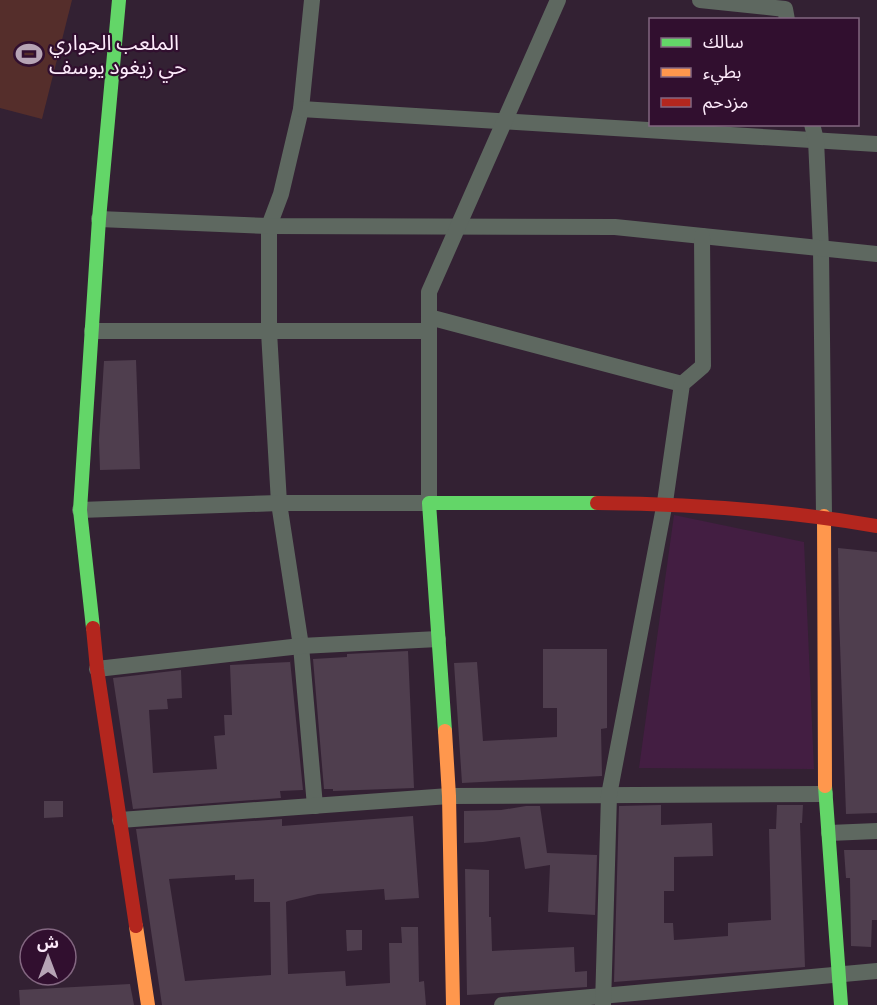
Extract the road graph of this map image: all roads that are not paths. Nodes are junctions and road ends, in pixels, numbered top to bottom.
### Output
1 (119, 0) edge
2 (312, 0) edge
3 (558, 0) edge
4 (700, 0) edge
5 (787, 18) edge
6 (301, 109) junction
7 (504, 121) junction
8 (814, 132) edge
9 (877, 144) edge
10 (99, 219) junction
11 (269, 226) junction
12 (459, 226) junction
13 (702, 236) junction
14 (821, 249) junction
15 (877, 254) edge
16 (429, 324) junction
17 (92, 331) junction
18 (269, 332) junction
19 (682, 384) junction
20 (665, 502) junction
21 (279, 503) junction
22 (429, 503) junction
23 (80, 510) junction
24 (824, 516) junction
25 (877, 526) edge
26 (438, 639) junction
27 (301, 646) junction
28 (97, 669) junction
29 (825, 794) junction
30 (609, 795) junction
31 (449, 796) junction
32 (315, 806) junction
33 (120, 819) junction
34 (877, 831) edge
35 (829, 833) junction
36 (877, 971) edge
37 (838, 975) junction
38 (603, 1000) edge
39 (148, 1005) edge
40 (453, 1005) edge
41 (502, 1005) edge
42 (841, 1005) edge

1 - 10 street
2 - 6 street
3 - 7 street
4 - 5 street
6 - 7 street
6 - 11 street
7 - 8 street
7 - 12 street
8 - 9 street
8 - 14 street
10 - 11 street
10 - 17 street
11 - 12 street
11 - 18 street
12 - 13 street
12 - 16 street
13 - 14 street
13 - 19 street
14 - 15 street
14 - 24 street
16 - 18 street
16 - 19 street
16 - 22 street
17 - 18 street
17 - 23 street
18 - 21 street
19 - 20 street
20 - 22 street
20 - 24 street
20 - 30 street
21 - 22 street
21 - 23 street
21 - 27 street
22 - 26 street
23 - 28 street
24 - 25 street
24 - 29 street
26 - 27 street
26 - 31 street
27 - 28 street
27 - 32 street
28 - 33 street
29 - 30 street
29 - 35 street
30 - 31 street
30 - 38 street
31 - 32 street
31 - 40 street
32 - 33 street
33 - 39 street
34 - 35 street
35 - 37 street
36 - 37 street
37 - 38 street
37 - 42 street
38 - 41 street

